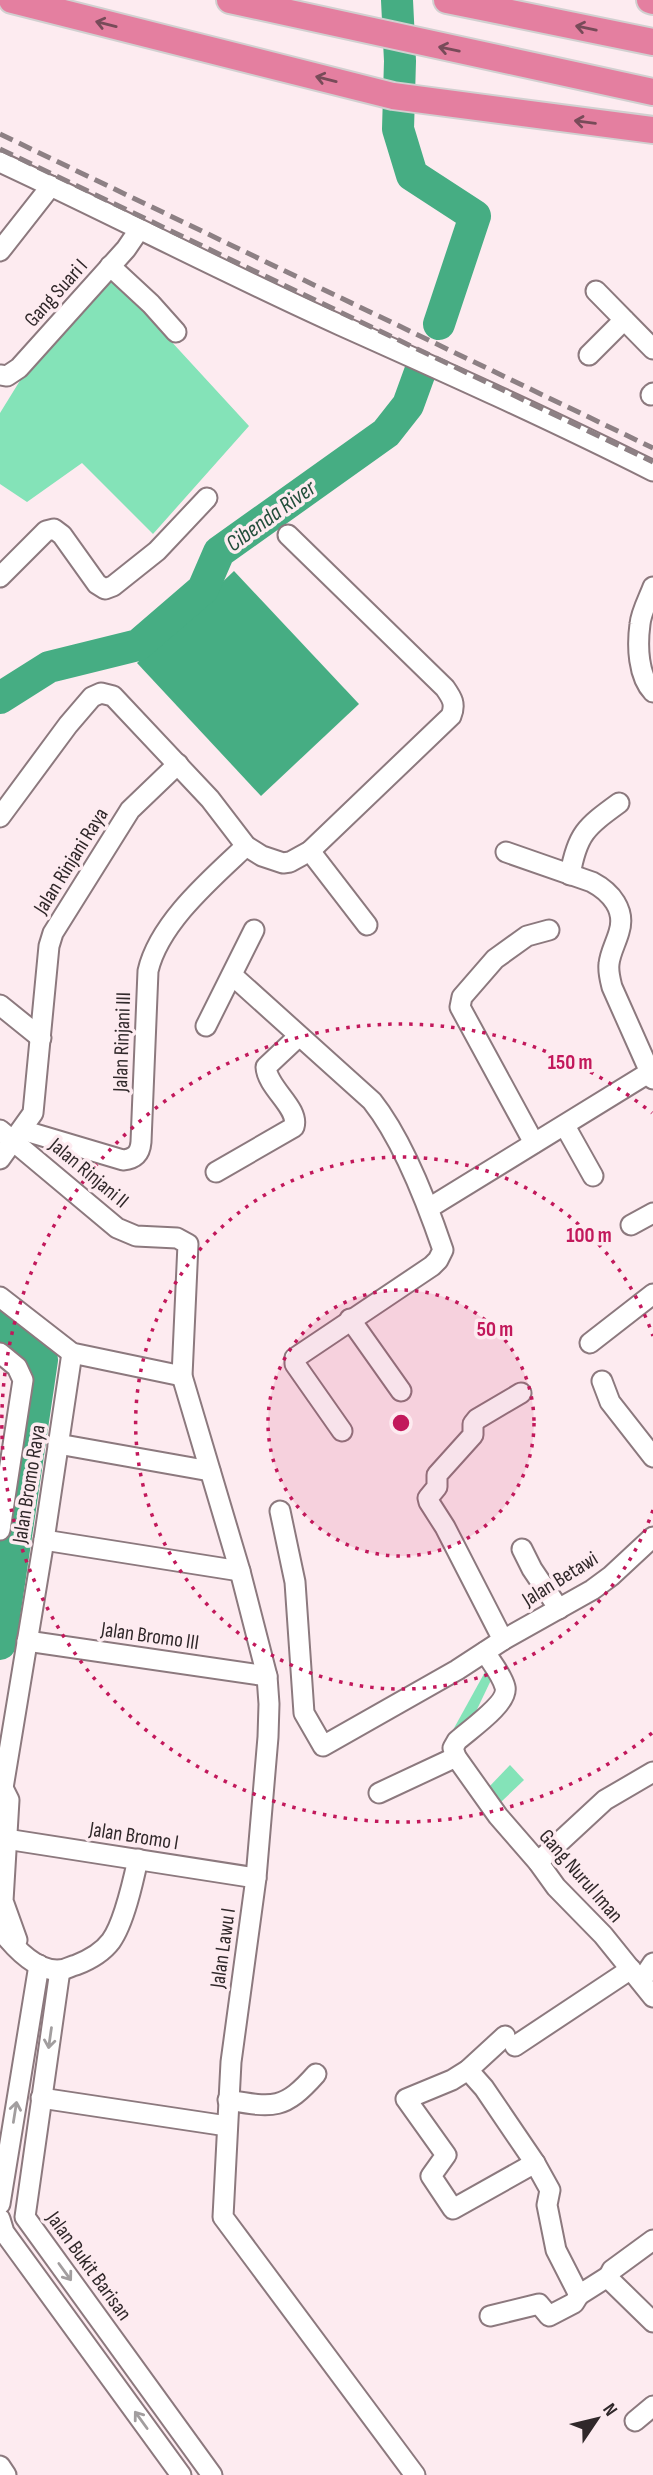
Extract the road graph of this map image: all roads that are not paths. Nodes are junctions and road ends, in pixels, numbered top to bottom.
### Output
1 (12, 0) edge
2 (230, 0) edge
3 (447, 0) edge
4 (653, 42) edge
5 (653, 92) edge
6 (653, 130) edge
7 (0, 162) edge
8 (51, 186) junction
9 (139, 230) junction
10 (0, 251) edge
11 (110, 266) junction
12 (596, 291) dead end
13 (624, 320) junction
14 (176, 332) dead end
15 (653, 349) edge
16 (589, 355) dead end
17 (0, 375) edge
18 (653, 471) edge
19 (207, 498) dead end
20 (288, 535) dead end
21 (0, 577) edge
22 (653, 587) edge
23 (653, 692) edge
24 (178, 764) junction
25 (619, 803) dead end
26 (0, 817) edge
27 (246, 846) junction
28 (310, 851) junction
29 (506, 852) dead end
30 (570, 875) junction
31 (367, 925) dead end
32 (254, 930) dead end
33 (549, 930) dead end
34 (232, 975) junction
35 (0, 1006) edge
36 (206, 1026) dead end
37 (299, 1036) junction
38 (41, 1038) junction
39 (651, 1075) edge
40 (565, 1126) junction
41 (12, 1134) edge
42 (534, 1143) junction
43 (0, 1159) edge
44 (216, 1172) dead end
45 (593, 1176) dead end
46 (429, 1209) junction
47 (653, 1213) edge
48 (631, 1225) dead end
49 (653, 1294) edge
50 (0, 1297) edge
51 (350, 1319) junction
52 (590, 1343) dead end
53 (0, 1353) edge
54 (72, 1353) junction
55 (181, 1376) junction
56 (602, 1381) dead end
57 (401, 1391) dead end
58 (520, 1393) dead end
59 (342, 1431) dead end
60 (58, 1444) junction
61 (653, 1457) edge
62 (209, 1471) junction
63 (280, 1511) dead end
64 (0, 1530) edge
65 (653, 1537) edge
66 (44, 1540) junction
67 (522, 1549) dead end
68 (240, 1571) junction
69 (559, 1609) junction
70 (503, 1640) junction
71 (27, 1641) junction
72 (485, 1652) junction
73 (267, 1676) junction
74 (456, 1757) junction
75 (653, 1772) edge
76 (2, 1791) edge
77 (379, 1793) dead end
78 (6, 1839) junction
79 (138, 1859) junction
80 (538, 1862) junction
81 (256, 1878) junction
82 (0, 1929) edge
83 (32, 1960) junction
84 (653, 1963) edge
85 (60, 1970) junction
86 (642, 1982) edge
87 (468, 2070) junction
88 (316, 2074) dead end
89 (41, 2098) junction
90 (228, 2100) junction
91 (227, 2126) junction
92 (535, 2163) junction
93 (0, 2204) edge
94 (25, 2217) junction
95 (1, 2229) edge
96 (653, 2240) edge
97 (609, 2276) junction
98 (579, 2295) junction
99 (490, 2316) dead end
100 (653, 2322) edge
101 (653, 2406) edge
102 (635, 2421) dead end
103 (0, 2466) edge
104 (6, 2475) edge
105 (181, 2475) edge
106 (212, 2475) edge
107 (415, 2475) edge

6 -> 1 highway
5 -> 2 highway
4 -> 3 highway
7 - 8 street
8 - 9 street
8 - 10 street
9 - 11 street, Gang Suari I
9 - 18 street
11 - 14 street
11 - 17 street, Gang Suari I
12 - 13 street
13 - 15 street
13 - 16 street
19 - 21 street
20 - 28 street
22 - 23 street
24 - 26 street
24 - 27 street
24 - 38 street, Jalan Rinjani Raya
25 - 30 street
27 - 28 street
27 - 41 street, Jalan Rinjani III
28 - 31 street
29 - 30 street
30 - 39 street
32 - 34 street
33 - 42 street
34 - 36 street
34 - 37 street
35 - 38 street
37 - 44 street
37 - 46 street
38 - 41 street, Jalan Rinjani Raya
39 - 40 street
40 - 42 street
40 - 45 street
41 - 43 street, Jalan Rinjani Raya
41 - 55 street, Jalan Rinjani II
42 - 46 street
46 - 51 street
47 - 48 street
49 - 52 street
50 - 54 street
51 - 57 street
51 - 59 street
53 - 64 street
54 - 55 street
54 - 60 street, Jalan Bromo Raya
55 - 62 street, Jalan Lawu I
56 - 61 street
58 - 70 street
60 - 62 street
60 - 66 street, Jalan Bromo Raya
62 - 68 street, Jalan Lawu I
63 - 72 street, Jalan Betawi
65 - 69 street, Jalan Betawi
66 - 68 street
66 - 71 street, Jalan Bromo Raya
67 - 69 street
68 - 73 street, Jalan Lawu I
69 - 70 street, Jalan Betawi
70 - 72 street, Jalan Betawi
71 - 73 street, Jalan Bromo III
71 - 76 street, Jalan Bromo Raya
72 - 74 street
73 - 81 street, Jalan Lawu I
74 - 77 street
74 - 80 street, Gang Nurul Iman
75 - 80 street
76 - 78 street, Jalan Bromo Raya
78 - 79 street, Jalan Bromo I
78 - 83 street, Jalan Bromo Raya
79 - 81 street, Jalan Bromo I
79 - 85 street
80 - 86 street, Gang Nurul Iman
81 - 90 street, Jalan Lawu I
82 - 83 street
83 - 85 street
93 -> 83 street
84 - 86 street
85 -> 89 street, Jalan Bukit Barisan
86 - 87 street
87 - 92 street
87 - 92 street
88 - 90 street
89 - 91 street
89 - 94 street, Jalan Bukit Barisan
90 - 91 street, Jalan Lawu I
91 - 107 street, Jalan Lawu I
92 - 98 street
94 - 95 street
94 -> 106 street, Jalan Bukit Barisan
105 -> 95 street
96 - 97 street
97 - 98 street
97 - 100 street
98 - 99 street
101 - 102 street
103 - 104 street

